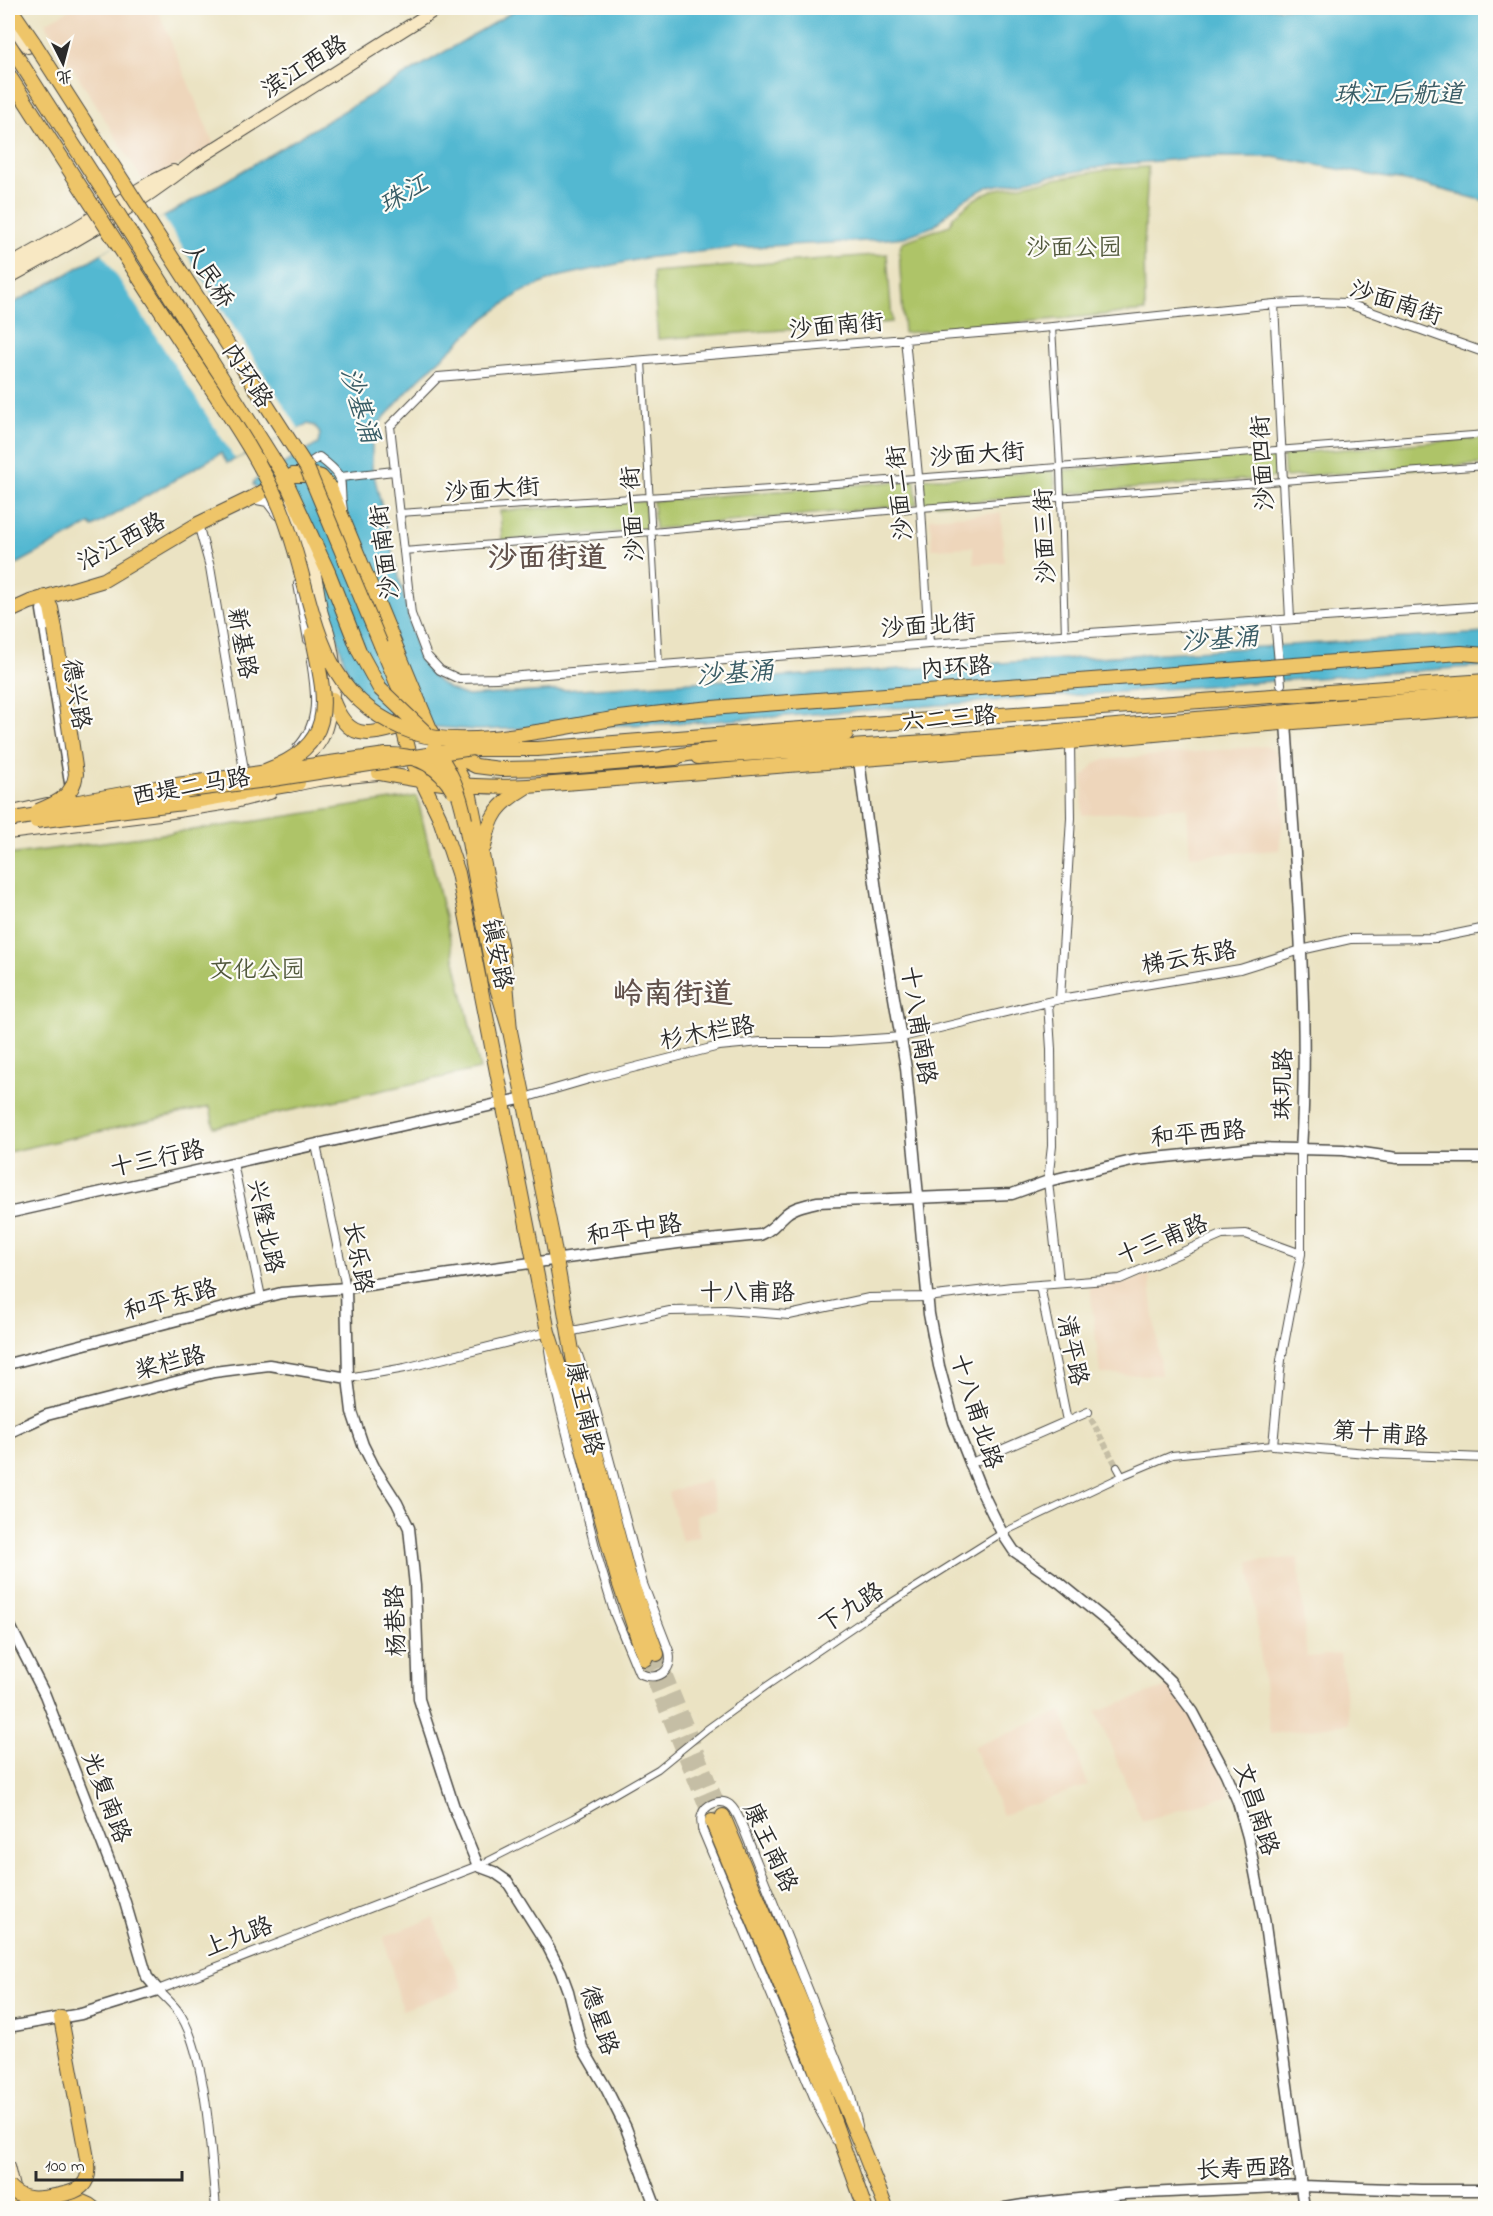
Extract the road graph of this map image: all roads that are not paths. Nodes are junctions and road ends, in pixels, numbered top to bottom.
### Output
1 (10, 8) edge
2 (19, 8) edge
3 (438, 8) edge
4 (8, 16) edge
5 (8, 24) edge
6 (8, 43) edge
7 (31, 45) junction
8 (8, 74) edge
9 (193, 162) junction
10 (8, 266) edge
11 (8, 278) edge
12 (1274, 304) junction
13 (1052, 327) junction
14 (905, 338) junction
15 (1485, 353) edge
16 (642, 361) junction
17 (1485, 434) edge
18 (1281, 451) junction
19 (1485, 466) edge
20 (1060, 467) junction
21 (392, 472) junction
22 (918, 476) junction
23 (341, 477) junction
24 (284, 480) junction
25 (1282, 480) junction
26 (650, 497) junction
27 (1060, 497) junction
28 (252, 498) junction
29 (921, 508) junction
30 (399, 513) junction
31 (198, 524) junction
32 (346, 526) junction
33 (652, 532) junction
34 (403, 551) junction
35 (297, 555) junction
36 (45, 597) junction
37 (1485, 606) edge
38 (8, 612) edge
39 (411, 614) joint
40 (1290, 619) junction
41 (1275, 620) junction
42 (1065, 635) junction
43 (929, 644) junction
44 (1485, 655) edge
45 (659, 665) junction
46 (1485, 681) edge
47 (1281, 683) dead end
48 (380, 689) junction
49 (1485, 694) edge
50 (332, 699) junction
51 (1485, 706) edge
52 (420, 715) junction
53 (970, 718) junction
54 (618, 719) junction
55 (1286, 722) junction
56 (402, 726) junction
57 (430, 729) junction
58 (1070, 742) junction
59 (664, 758) junction
60 (860, 760) junction
61 (558, 767) junction
62 (265, 769) junction
63 (244, 770) junction
64 (379, 773) junction
65 (422, 774) junction
66 (298, 783) junction
67 (559, 784) junction
68 (467, 786) junction
69 (528, 786) junction
70 (72, 799) junction
71 (97, 809) junction
72 (38, 811) junction
73 (8, 813) edge
74 (439, 816) junction
75 (465, 820) junction
76 (8, 821) edge
77 (32, 830) junction
78 (8, 833) edge
79 (483, 854) junction
80 (1485, 928) edge
81 (1301, 950) junction
82 (1060, 999) junction
83 (1048, 1003) junction
84 (510, 1031) junction
85 (902, 1037) junction
86 (524, 1098) junction
87 (504, 1103) junction
88 (316, 1145) junction
89 (1301, 1151) junction
90 (1485, 1158) edge
91 (233, 1163) junction
92 (1048, 1181) junction
93 (919, 1197) junction
94 (8, 1213) edge
95 (1301, 1254) junction
96 (556, 1260) junction
97 (534, 1263) junction
98 (1059, 1283) junction
99 (1040, 1286) junction
100 (346, 1288) junction
101 (261, 1297) junction
102 (927, 1297) junction
103 (567, 1331) junction
104 (548, 1332) junction
105 (8, 1364) edge
106 (348, 1378) junction
107 (1089, 1416) dead end
108 (1067, 1421) junction
109 (8, 1433) edge
110 (1272, 1445) junction
111 (1485, 1458) edge
112 (969, 1464) junction
113 (1117, 1467) tunnel mouth
114 (1122, 1476) junction
115 (1002, 1533) junction
116 (8, 1622) edge
117 (12, 1642) edge
118 (478, 1866) junction
119 (158, 1990) junction
120 (61, 2018) junction
121 (8, 2027) edge
122 (861, 2145) junction
123 (843, 2150) junction
124 (8, 2167) edge
125 (8, 2186) edge
126 (1302, 2186) junction
127 (1485, 2190) edge
128 (8, 2199) edge
129 (1023, 2207) edge
130 (10, 2208) edge
131 (18, 2208) edge
132 (35, 2208) edge
133 (93, 2208) edge
134 (216, 2208) edge
135 (656, 2208) edge
136 (865, 2208) edge
137 (886, 2208) edge
138 (1005, 2208) edge
139 (1304, 2208) edge

1 - 7 main road
2 - 7 main road
3 - 9 main road, 滨江西路
4 - 7 main road
5 - 7 main road
6 - 24 main road, 内环路, bridge
7 - 52 main road, 人民桥, bridge
7 - 56 main road, 人民桥, bridge
8 - 35 main road, 内环路, bridge
9 - 10 main road, 滨江西路
9 - 11 main road, 滨江西路
12 - 13 street, 沙面南街
12 - 15 street, 沙面南街
12 - 18 street, 沙面四街
13 - 14 street, 沙面南街
13 - 20 street, 沙面三街
14 - 16 street, 沙面南街
14 - 22 street, 沙面二街
16 - 21 street, 沙面南街
16 - 26 street, 沙面一街
17 - 18 street, 沙面大街
18 - 20 street, 沙面大街
18 - 25 street, 沙面四街
19 - 25 street, 沙面大街
20 - 22 street, 沙面大街
20 - 27 street, 沙面三街
21 - 23 street
21 - 30 street, 沙面南街
22 - 26 street, 沙面大街
22 - 29 street, 沙面二街
23 - 24 street
23 - 32 street
24 - 28 main road, 沿江西路
24 - 32 main road
24 - 48 main road, 内环路
25 - 27 street, 沙面大街
25 - 40 street, 沙面四街
26 - 30 street, 沙面大街
26 - 33 street, 沙面一街
27 - 29 street, 沙面大街
27 - 42 street, 沙面三街
28 - 31 main road, 沿江西路
28 - 50 main road
28 - 62 street
29 - 33 street, 沙面大街
29 - 43 street, 沙面二街
30 - 34 street, 沙面南街
31 - 36 main road, 沿江西路
31 - 63 street, 新基路
32 - 52 main road
33 - 34 street, 沙面大街
33 - 45 street, 沙面一街
34 - 39 street, 沙面南街
35 - 54 main road, 内环路, bridge
35 - 62 main road, bridge
36 - 38 main road, 沿江西路
36 - 70 street, 德兴路
36 - 72 main road, bridge
37 - 40 street, 沙面北街
39 - 45 street, 沙面北街
40 - 41 street, 沙面北街
41 - 42 street, 沙面北街
41 - 47 street
42 - 43 street, 沙面北街
43 - 45 street, 沙面北街
44 - 54 main road, 内环路, bridge
46 - 53 main road
48 - 53 main road, 内环路, bridge
48 - 75 main road, bridge
49 - 59 main road, 六二三路
50 - 56 main road
50 - 62 main road, 西堤二马路
51 - 55 main road, 六二三路
52 - 57 main road, 人民桥
53 - 59 main road
54 - 76 main road, bridge
55 - 58 main road, 六二三路
55 - 81 street, 珠玑路
56 - 65 main road, 人民桥
57 - 61 main road, 六二三路
57 - 65 main road
57 - 68 main road, 镇安路
58 - 60 main road, 六二三路
58 - 82 street
59 - 61 main road, 六二三路
60 - 67 main road, 六二三路
60 - 85 street, 十八甫南路
61 - 67 main road
62 - 63 main road, 西堤二马路
62 - 72 main road, bridge
62 - 75 main road, bridge
63 - 70 main road, 西堤二马路
64 - 65 main road, 六二三路
64 - 66 main road, 西堤二马路
64 - 74 main road
65 - 68 main road, 六二三路
65 - 74 main road, 镇安路
66 - 71 main road
66 - 76 main road, bridge
66 - 77 main road, 西堤二马路
67 - 69 main road, 六二三路
68 - 69 main road, 六二三路
68 - 79 main road, 镇安路
69 - 79 main road
70 - 71 main road
70 - 73 main road, 西堤二马路
71 - 77 main road
72 - 76 main road, bridge
74 - 87 main road, 镇安路
75 - 84 main road
77 - 78 main road, 西堤二马路
79 - 84 main road, 镇安路
80 - 81 street, 梯云东路
81 - 82 street, 梯云东路
81 - 89 street, 珠玑路
82 - 83 street, 梯云东路
83 - 85 street, 梯云东路
83 - 92 street
84 - 86 main road, 镇安路
85 - 86 street, 杉木栏路
85 - 93 street, 十八甫南路
86 - 87 street
86 - 96 main road, 康王南路
87 - 88 street
87 - 97 main road, 康王南路
88 - 91 street, 十三行路
88 - 100 street, 长乐路
89 - 90 street, 和平西路
89 - 92 street, 和平西路
89 - 95 street, 珠玑路
91 - 94 street, 十三行路
91 - 101 street, 兴隆北路
92 - 93 street, 和平西路
92 - 98 street
93 - 96 street, 和平中路
93 - 102 street, 十八甫南路
95 - 98 street, 十三甫路
95 - 110 street, 珠玑路
96 - 97 street, 和平中路
96 - 103 main road, 康王南路
97 - 100 street, 和平中路
97 - 104 main road, 康王南路
98 - 99 street, 十三甫路
99 - 102 street, 十三甫路
99 - 108 street, 清平路
100 - 101 street, 和平东路
100 - 106 street, 长乐路
101 - 105 street, 和平东路
102 - 103 street, 十八甫路
102 - 112 street, 十八甫北路
103 - 104 main road, 康王南路
103 - 104 street, 康王南路
104 - 106 street
106 - 109 street, 桨栏路
106 - 118 street, 杨巷路
107 - 108 street
108 - 112 street
110 - 111 street, 第十甫路
110 - 114 street, 下九路
112 - 115 street, 十八甫北路
113 - 114 street
114 - 115 street, 下九路
115 - 118 street, 下九路
115 - 126 street, 文昌南路
116 - 117 street, 光复南路
117 - 119 street, 光复南路
118 - 119 street, 上九路
118 - 135 street, 德星路
119 - 120 street, 上九路
119 - 134 street
120 - 121 street, 上九路
120 - 125 main road, bridge
122 - 123 main road, 康王南路
122 - 123 street, 康王南路
122 - 137 main road, 康王南路
123 - 136 main road, 康王南路
124 - 131 main road
126 - 127 street, 长寿西路
126 - 129 street, 长寿西路
126 - 139 street, 文昌南路
128 - 130 main road
129 - 138 street, 长寿西路
132 - 133 main road

